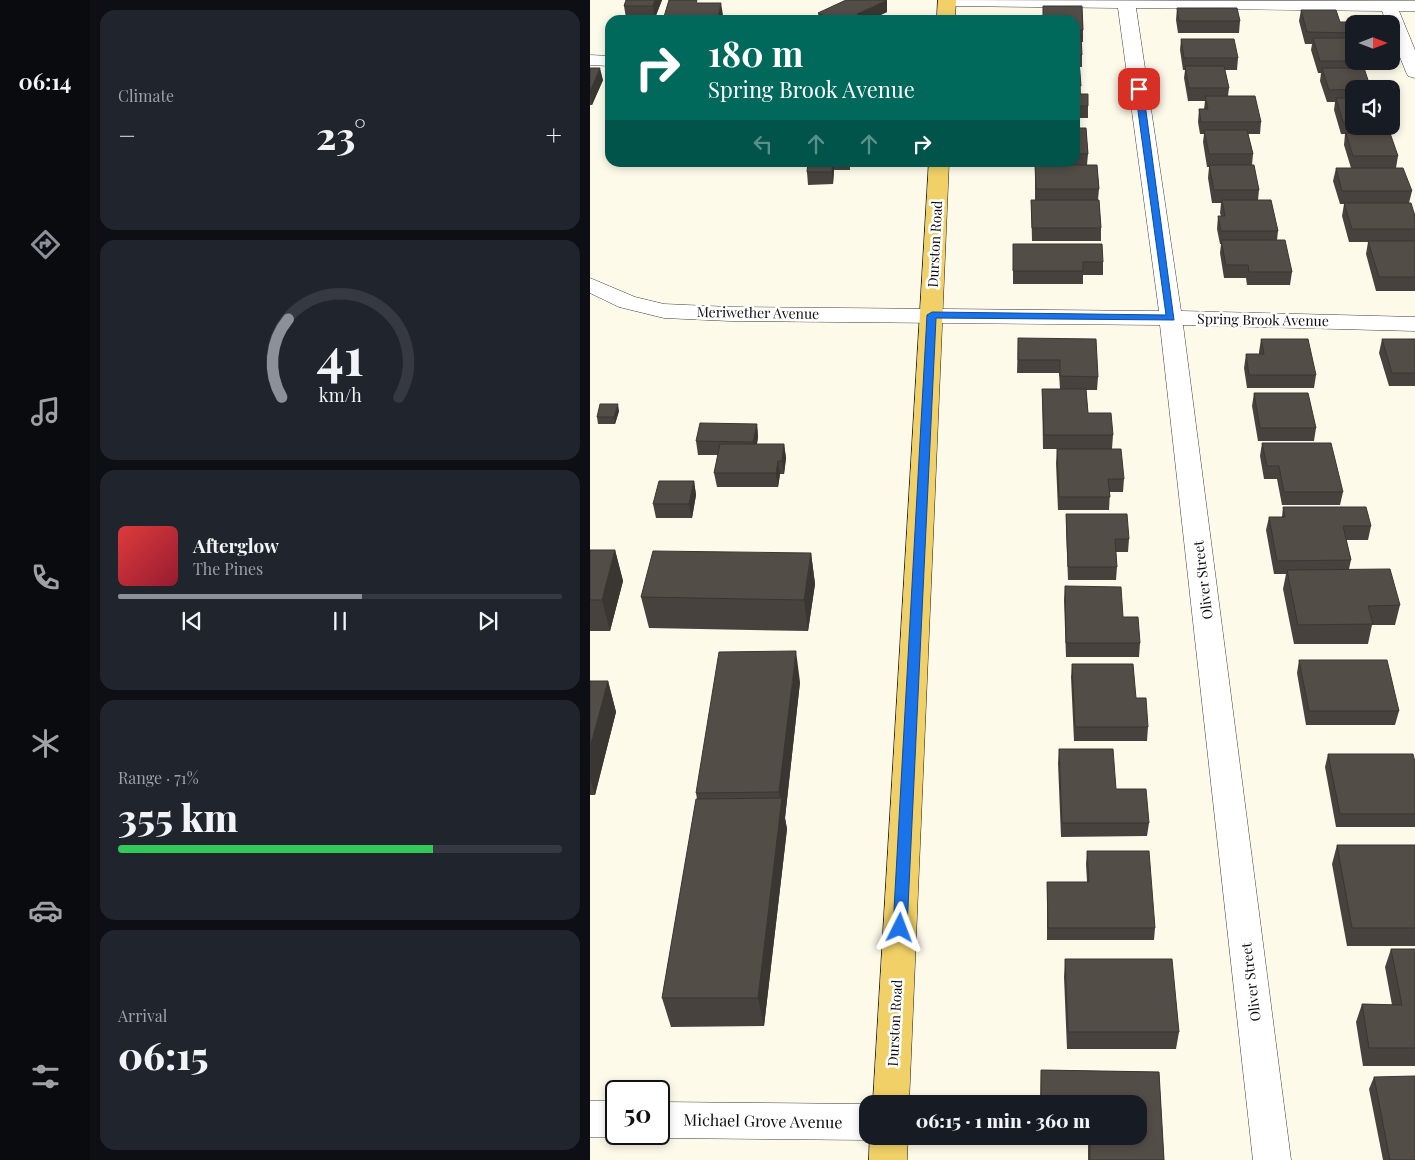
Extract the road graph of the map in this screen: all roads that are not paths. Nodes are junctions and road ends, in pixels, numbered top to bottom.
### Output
1 (947, 1) edge
2 (1126, 1) edge
3 (1387, 3) edge
4 (1415, 6) edge
5 (946, 15) edge
6 (590, 60) edge
7 (605, 61) edge
8 (1415, 72) edge
9 (939, 167) edge
10 (590, 285) edge
11 (932, 315) junction
12 (1171, 318) junction
13 (1415, 324) edge
14 (891, 1095) edge
15 (590, 1119) edge
16 (605, 1119) edge
17 (670, 1120) edge
18 (859, 1122) edge
19 (889, 1145) edge
20 (888, 1160) edge
21 (1272, 1160) edge

1 - 2 street
1 - 5 main road
2 - 3 street
2 - 12 street, Oliver Street
3 - 4 street
3 - 8 street
6 - 7 street
9 - 11 main road, Durston Road
10 - 11 street, Meriwether Avenue
11 - 12 street, Spring Brook Avenue
11 - 14 main road, Durston Road
12 - 13 street, Spring Brook Avenue
12 - 21 street, Oliver Street
15 - 16 street
17 - 18 street, Michael Grove Avenue
19 - 20 main road

